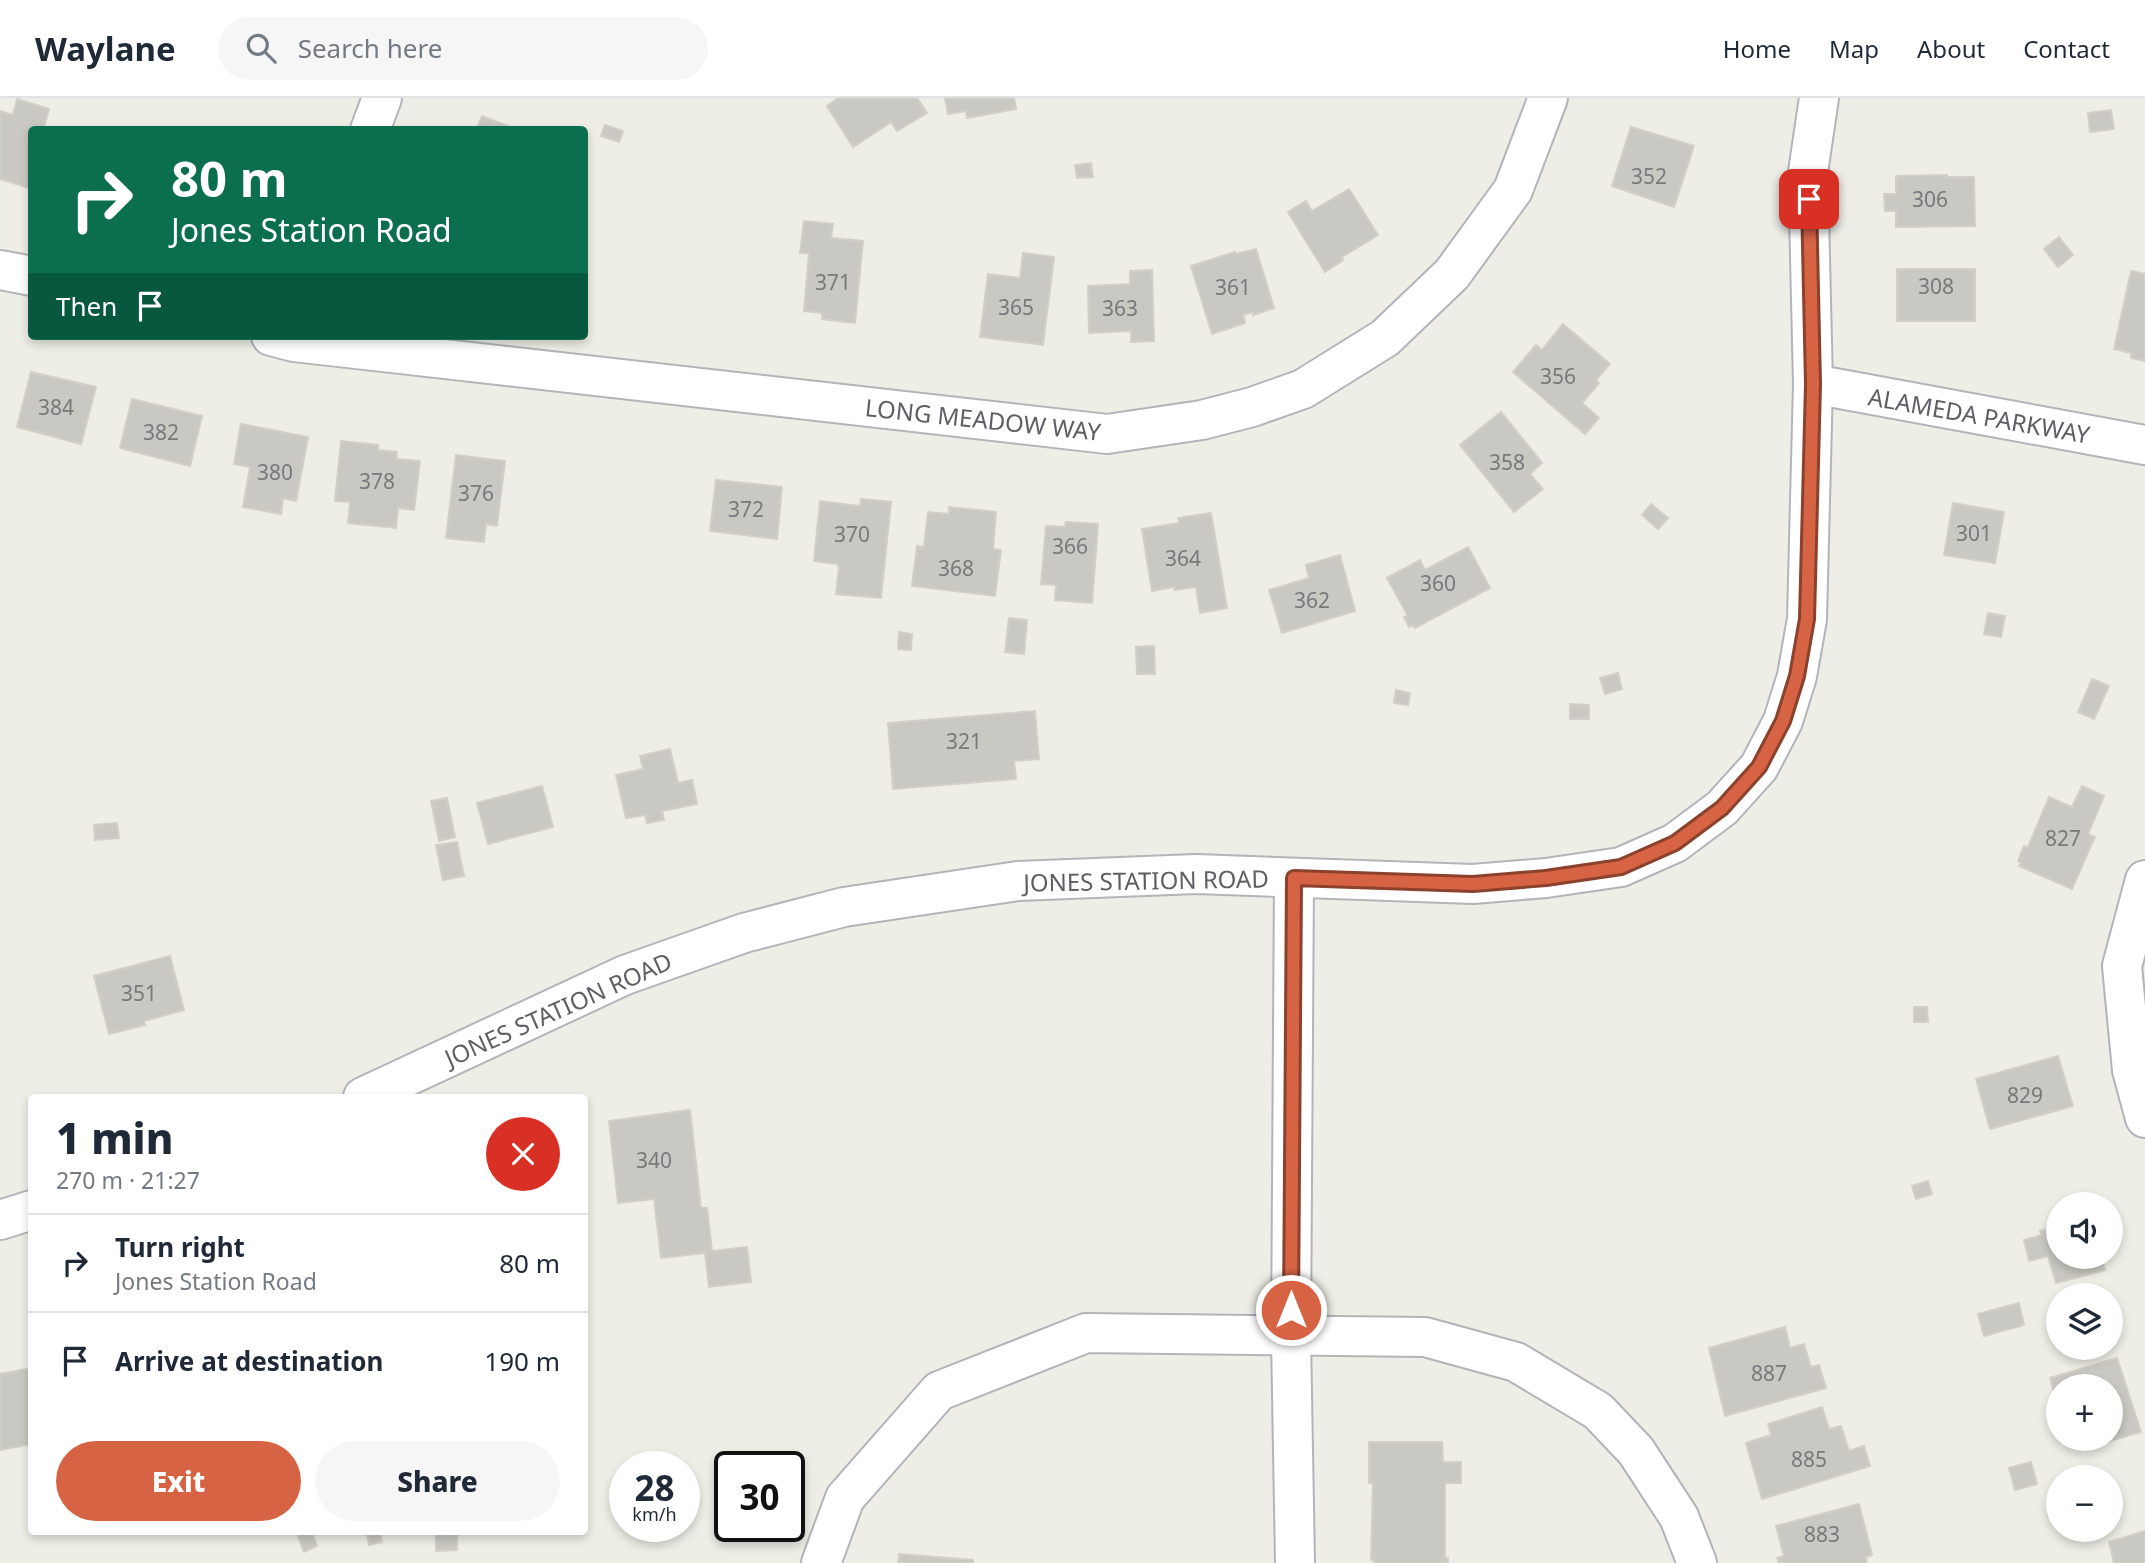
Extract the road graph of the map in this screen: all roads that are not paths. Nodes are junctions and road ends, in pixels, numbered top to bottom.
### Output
1 (382, 98) edge
2 (1548, 98) edge
3 (1819, 98) edge
4 (372, 126) edge
5 (0, 270) edge
6 (28, 275) edge
7 (304, 340) edge
8 (1813, 384) junction
9 (2145, 445) edge
10 (1294, 878) junction
11 (2145, 880) edge
12 (369, 1094) edge
13 (2145, 1118) edge
14 (28, 1211) edge
15 (0, 1220) edge
16 (1291, 1337) junction
17 (821, 1563) edge
18 (1295, 1563) edge
19 (1697, 1563) edge

1 - 4 street
2 - 7 street, LONG MEADOW WAY
3 - 8 street, JONES STATION ROAD
5 - 6 street
8 - 9 street, ALAMEDA PARKWAY
8 - 10 street, JONES STATION ROAD
10 - 12 street, JONES STATION ROAD
10 - 16 street
11 - 13 street
14 - 15 street
16 - 17 street
16 - 18 street
16 - 19 street

